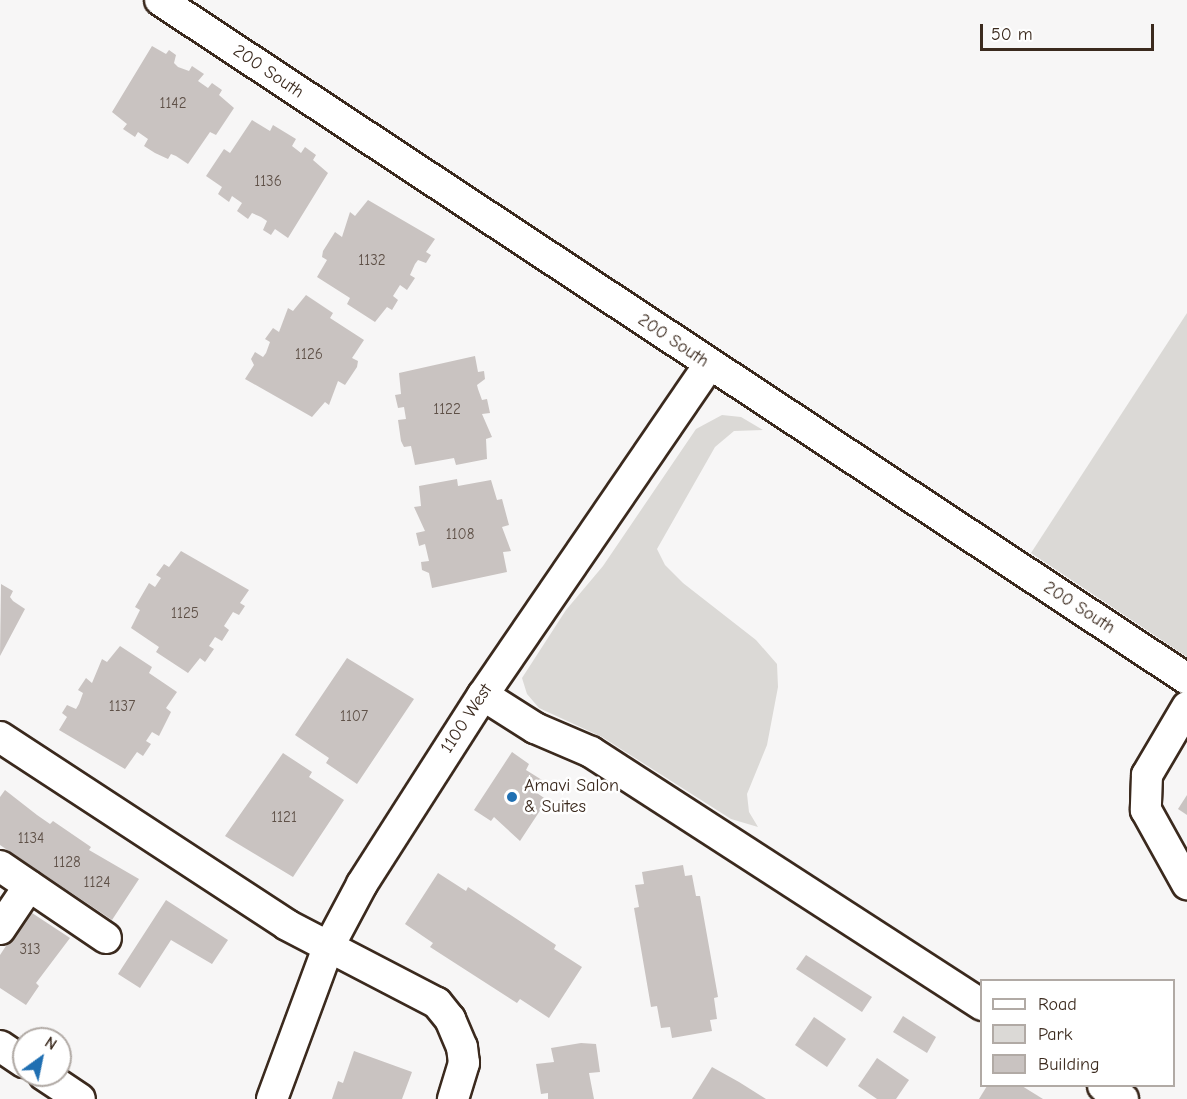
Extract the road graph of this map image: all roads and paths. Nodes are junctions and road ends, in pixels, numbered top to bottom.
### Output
1 (160, 0) edge
2 (709, 365) junction
3 (1187, 679) edge
4 (483, 695) junction
5 (1187, 707) edge
6 (0, 737) edge
7 (0, 866) edge
8 (1187, 884) edge
9 (29, 886) junction
10 (0, 929) edge
11 (106, 938) dead end
12 (328, 948) junction
13 (980, 1004) edge
14 (62, 1087) edge
15 (80, 1099) edge
16 (272, 1099) edge
17 (453, 1099) edge

1 - 2 street, 200 South
2 - 3 street, 200 South
2 - 4 street, 1100 West
4 - 12 street, 1100 West
4 - 13 street
5 - 8 street
6 - 12 street
7 - 9 street
9 - 10 street
9 - 11 street
12 - 16 street, 1100 West
12 - 17 street
14 - 15 street

